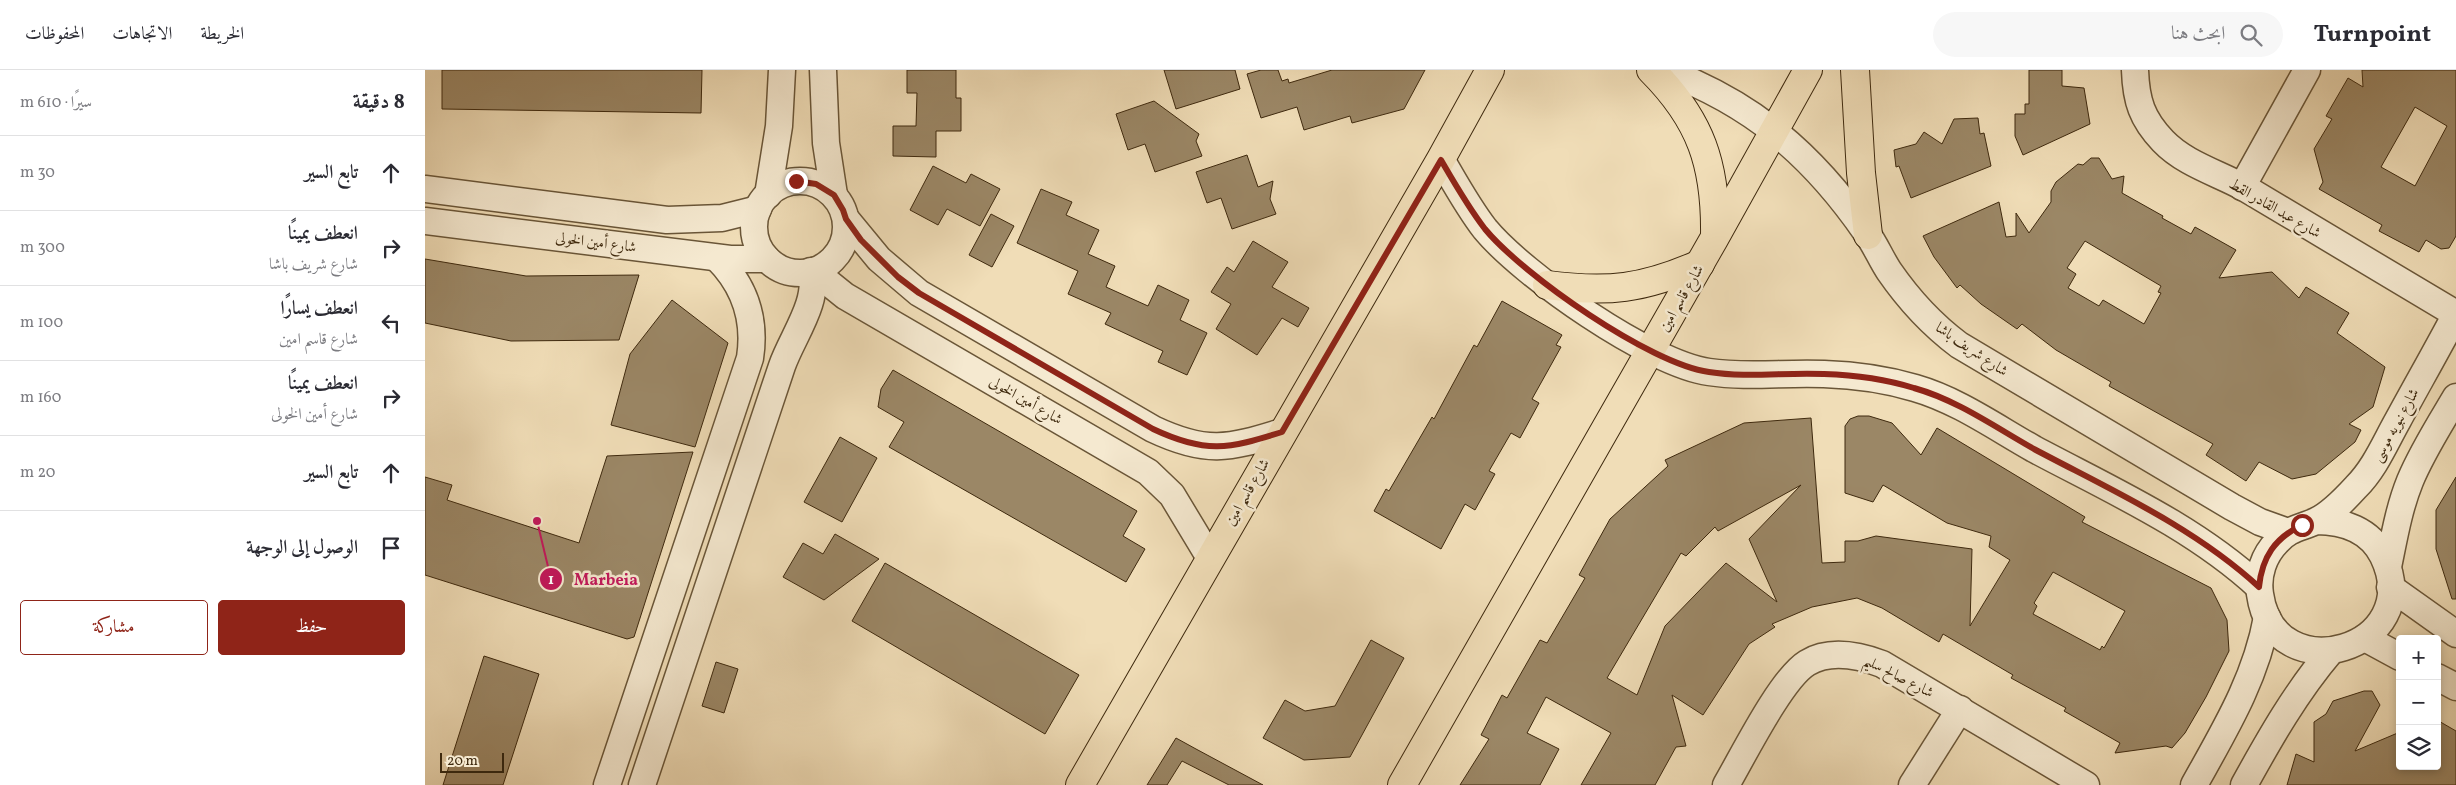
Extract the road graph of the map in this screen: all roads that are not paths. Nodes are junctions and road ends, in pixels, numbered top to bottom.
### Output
1 (782, 70) edge
2 (823, 70) edge
3 (1651, 70) edge
4 (1663, 70) edge
5 (1808, 70) edge
6 (1855, 70) edge
7 (2135, 70) edge
8 (2307, 70) edge
9 (1493, 72) edge
10 (1775, 129) junction
11 (1441, 160) junction
12 (2242, 187) junction
13 (425, 189) edge
14 (834, 195) junction
15 (763, 202) junction
16 (846, 219) junction
17 (425, 221) edge
18 (1868, 234) junction
19 (1715, 239) junction
20 (717, 258) junction
21 (767, 259) junction
22 (1700, 264) junction
23 (812, 271) junction
24 (1547, 285) junction
25 (2456, 314) edge
26 (1651, 351) junction
27 (2456, 397) edge
28 (1282, 432) junction
29 (2316, 521) junction
30 (2288, 532) junction
31 (1210, 558) junction
32 (2389, 577) junction
33 (2259, 587) junction
34 (2267, 617) junction
35 (2456, 634) edge
36 (2365, 638) junction
37 (2331, 651) junction
38 (2396, 655) edge
39 (2441, 679) edge
40 (2456, 688) edge
41 (1960, 709) junction
42 (607, 785) edge
43 (642, 785) edge
44 (1080, 785) edge
45 (1402, 785) edge
46 (1726, 785) edge
47 (1913, 785) edge
48 (2086, 785) edge
49 (2194, 785) edge
50 (2244, 785) edge

1 - 15 street
2 - 14 street
3 - 19 main road
4 - 10 street, شارع شريف باشا
5 - 10 main road, شارع قاسم امين
6 - 18 main road
7 - 12 street, شارع عبد القادر القط
8 - 12 street
9 - 11 main road, شارع قاسم امين
10 - 18 street, شارع شريف باشا
10 - 19 main road, شارع قاسم امين
11 - 24 street
11 - 28 main road, شارع قاسم امين
12 - 25 street, شارع عبد القادر القط
13 - 15 street, شارع أمين الخولى
14 - 15 street
14 - 16 street
15 - 21 street
16 - 23 street
16 - 28 street
17 - 20 street, شارع أمين الخولى
18 - 30 street, شارع شريف باشا
19 - 22 main road, شارع قاسم امين
20 - 21 street, شارع أمين الخولى
20 - 42 street
21 - 23 street
22 - 24 main road
22 - 26 main road, شارع قاسم امين
23 - 31 street, شارع أمين الخولى
23 - 43 street
24 - 26 street
25 - 29 street, شارع نبويه موسى
26 - 33 street
26 - 45 main road, شارع قاسم امين
27 - 32 street
28 - 31 main road, شارع قاسم امين
29 - 30 street
29 - 32 street
30 - 33 street
31 - 44 main road, شارع قاسم امين
32 - 35 street
32 - 36 street
33 - 34 street
34 - 37 street
34 - 49 street
36 - 37 street
36 - 38 street
37 - 50 street
39 - 40 street
41 - 46 street, شارع صالح سليم
41 - 47 street
41 - 48 street, شارع صالح سليم

